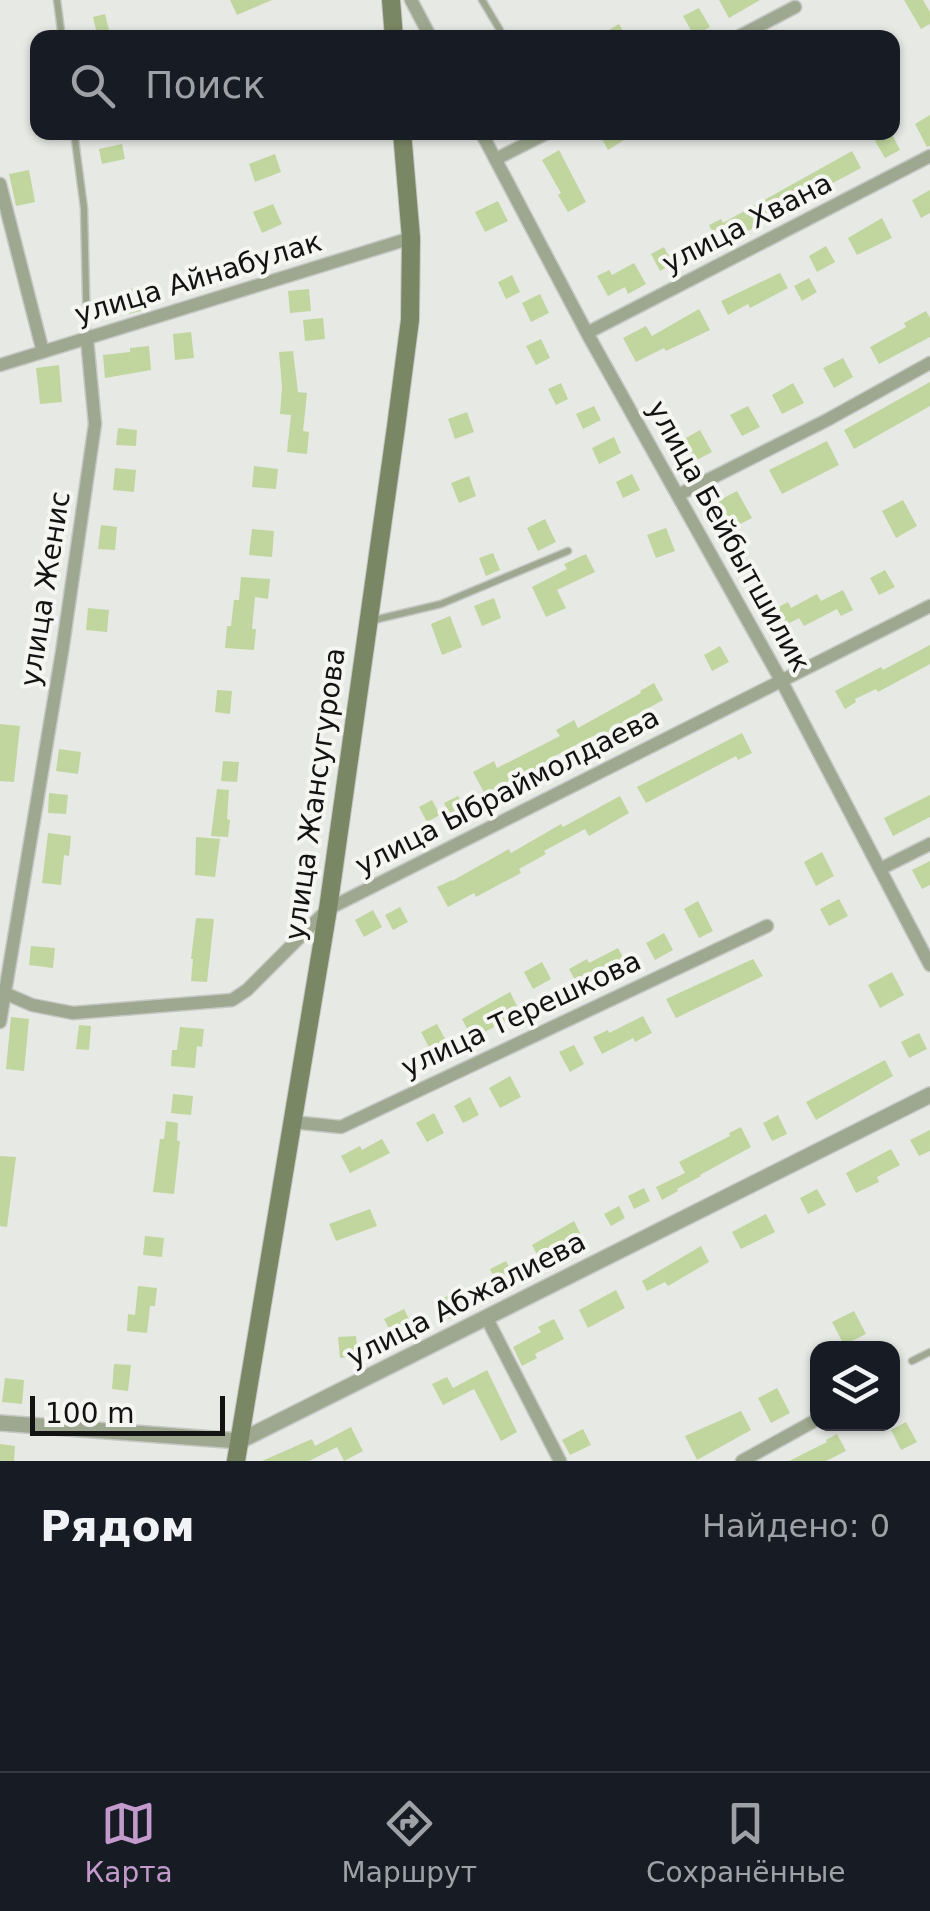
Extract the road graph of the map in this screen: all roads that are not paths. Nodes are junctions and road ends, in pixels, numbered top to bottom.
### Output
1 (57, 0) edge
2 (391, 0) edge
3 (411, 0) edge
4 (482, 0) edge
5 (795, 7) dead end
6 (61, 30) edge
7 (393, 30) edge
8 (427, 30) edge
9 (500, 30) edge
10 (751, 30) edge
11 (75, 140) edge
12 (403, 140) edge
13 (485, 140) edge
14 (534, 140) edge
15 (930, 156) edge
16 (496, 160) junction
17 (0, 184) edge
18 (411, 238) junction
19 (587, 333) junction
20 (87, 339) junction
21 (43, 352) junction
22 (930, 363) edge
23 (0, 366) edge
24 (678, 495) junction
25 (568, 552) dead end
26 (930, 606) edge
27 (368, 621) junction
28 (782, 682) junction
29 (930, 844) edge
30 (880, 870) junction
31 (328, 908) junction
32 (767, 926) dead end
33 (930, 965) edge
34 (2, 992) edge
35 (0, 1022) edge
36 (930, 1095) edge
37 (292, 1122) junction
38 (486, 1317) junction
39 (930, 1352) edge
40 (912, 1360) dead end
41 (0, 1423) edge
42 (810, 1423) edge
43 (240, 1440) junction
44 (236, 1461) edge
45 (560, 1461) edge
46 (742, 1461) edge

1 - 6 lane
2 - 7 main road
3 - 8 street
4 - 9 lane
5 - 10 street
11 - 20 lane
12 - 18 main road, улица Жансугурова
13 - 16 street, улица Бейбытшилик
14 - 16 street
15 - 19 street, улица Хвана
16 - 19 street, улица Бейбытшилик
17 - 21 street
18 - 20 street, улица Айнабулак
18 - 27 main road, улица Жансугурова
19 - 24 street, улица Бейбытшилик
20 - 21 street, улица Айнабулак
20 - 34 street, улица Женис
21 - 23 street, улица Айнабулак
22 - 24 street
24 - 28 street, улица Бейбытшилик
25 - 27 lane
26 - 28 street, улица Ыбраймолдаева
27 - 31 main road, улица Жансугурова
28 - 30 street, улица Бейбытшилик
28 - 31 street, улица Ыбраймолдаева
29 - 30 street
30 - 33 street, улица Бейбытшилик
31 - 34 street, улица Ыбраймолдаева
31 - 37 main road, улица Жансугурова
32 - 37 street, улица Терешкова
34 - 35 street, улица Женис
36 - 38 street, улица Абжалиева
37 - 43 main road, улица Жансугурова
38 - 43 street, улица Абжалиева
38 - 45 street
39 - 40 lane
41 - 43 street
42 - 46 street
43 - 44 main road, улица Жансугурова

